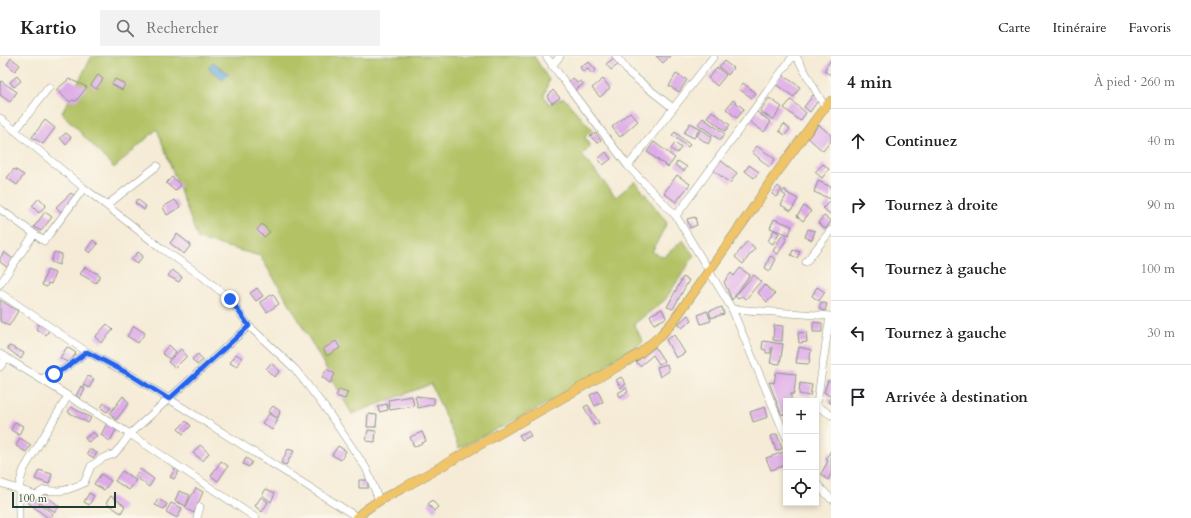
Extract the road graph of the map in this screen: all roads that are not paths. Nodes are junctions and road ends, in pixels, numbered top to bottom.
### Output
1 (546, 56) edge
2 (560, 56) edge
3 (616, 56) edge
4 (714, 56) edge
5 (795, 56) edge
6 (552, 66) junction
7 (49, 87) dead end
8 (828, 104) edge
9 (673, 108) junction
10 (0, 118) edge
11 (15, 130) junction
12 (157, 166) dead end
13 (628, 166) junction
14 (84, 188) junction
15 (107, 205) junction
16 (0, 209) edge
17 (676, 216) junction
18 (831, 230) edge
19 (34, 234) junction
20 (806, 262) dead end
21 (710, 271) junction
22 (0, 284) edge
23 (0, 293) edge
24 (732, 309) junction
25 (831, 316) edge
26 (249, 326) junction
27 (87, 352) junction
28 (3, 356) edge
29 (0, 368) edge
30 (41, 379) junction
31 (68, 396) junction
32 (819, 398) edge
33 (169, 399) junction
34 (819, 409) edge
35 (831, 415) edge
36 (130, 434) junction
37 (785, 434) edge
38 (0, 483) edge
39 (819, 486) edge
40 (19, 490) junction
41 (831, 499) edge
42 (379, 500) junction
43 (200, 507) dead end
44 (357, 517) edge
45 (19, 518) edge
46 (197, 518) edge
47 (256, 518) edge

1 - 6 street
2 - 6 street
3 - 9 street
4 - 9 street
5 - 8 street
5 - 17 street
6 - 13 street
7 - 11 street
8 - 21 main road
9 - 13 street
10 - 11 street
11 - 14 street
12 - 15 street
13 - 17 street
14 - 15 street
14 - 19 street
15 - 26 street
16 - 19 street
17 - 21 street
18 - 20 street
19 - 22 street
21 - 24 street
21 - 42 main road
23 - 27 street
24 - 25 street
24 - 37 street
25 - 32 street
26 - 33 street
26 - 42 street
27 - 30 street
27 - 33 street
28 - 29 street
28 - 30 street
30 - 31 street
31 - 36 street
31 - 40 street
33 - 36 street
33 - 44 street
34 - 35 street
36 - 40 street
36 - 47 street
38 - 40 street
39 - 41 street
40 - 45 street
42 - 44 main road
43 - 46 street

